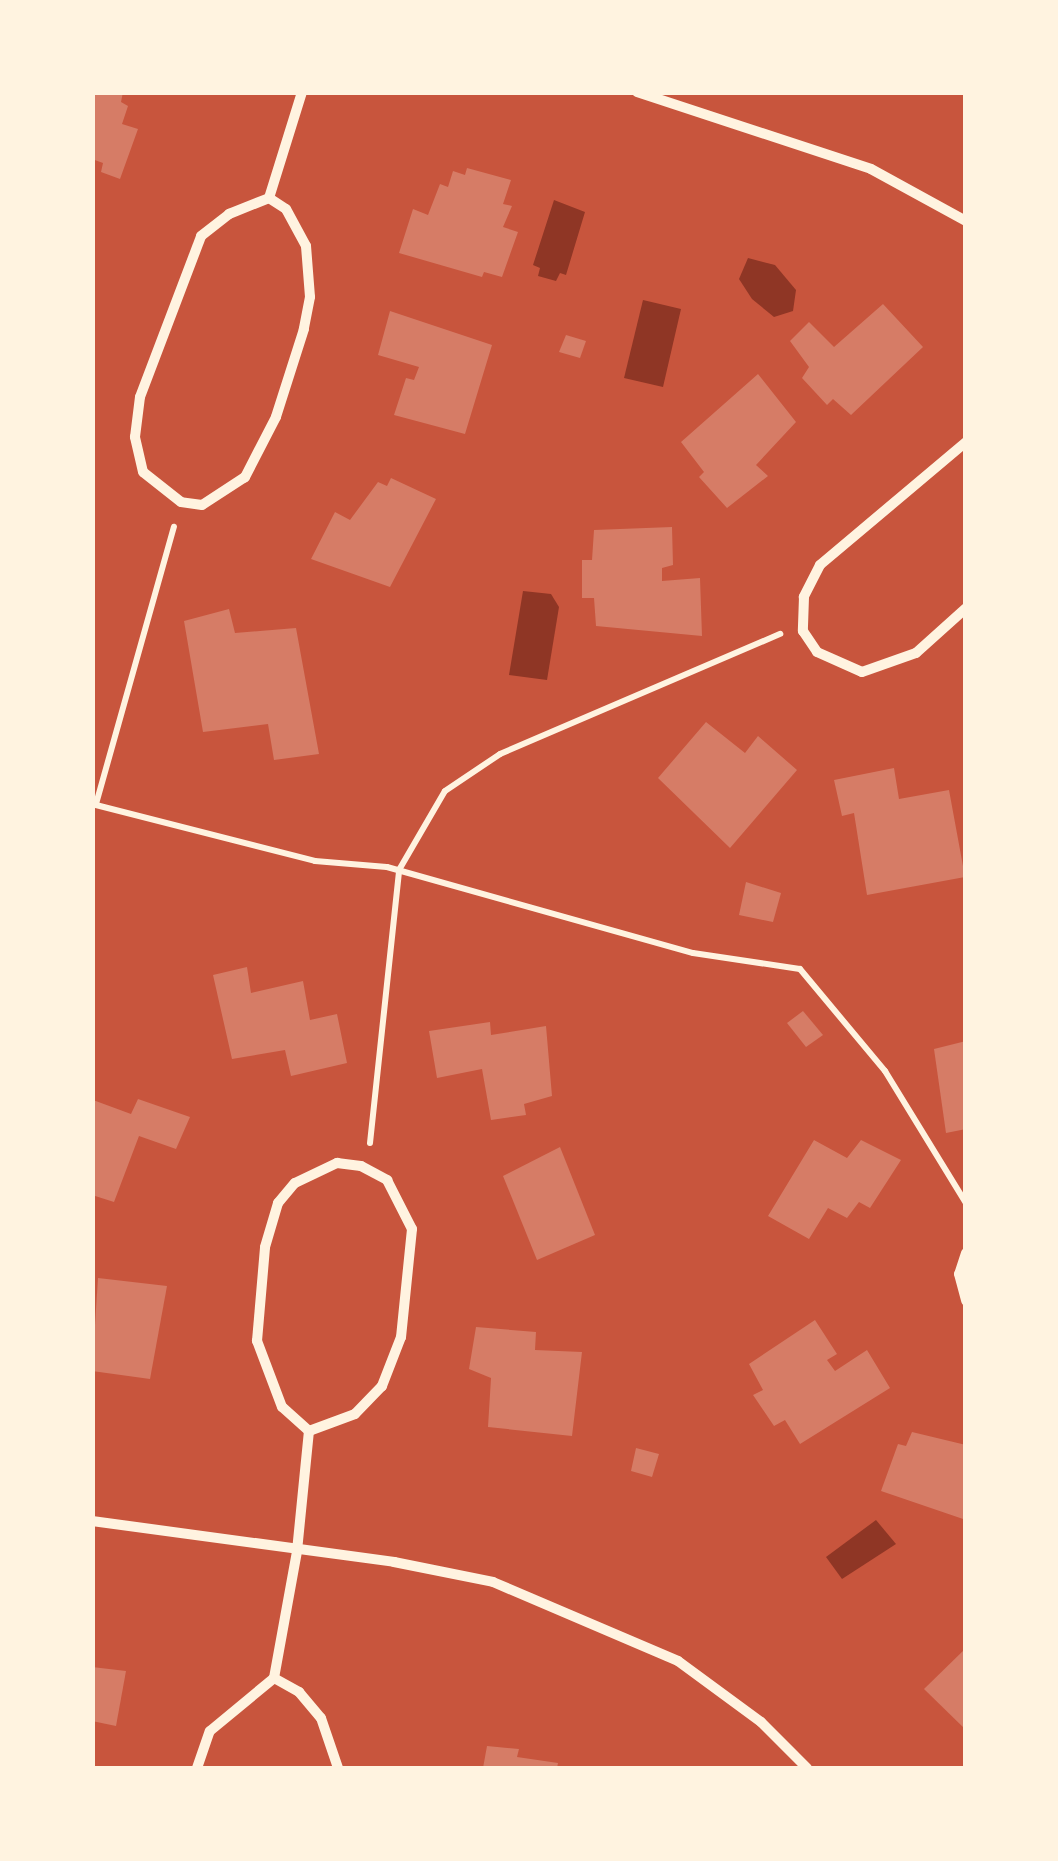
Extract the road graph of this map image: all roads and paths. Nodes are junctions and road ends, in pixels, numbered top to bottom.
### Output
1 (302, 92) edge
2 (638, 92) edge
3 (269, 198) junction
4 (966, 222) edge
5 (966, 442) edge
6 (181, 502) junction
7 (966, 608) edge
8 (803, 624) junction
9 (94, 804) edge
10 (399, 870) junction
11 (368, 1170) junction
12 (966, 1203) edge
13 (966, 1253) edge
14 (966, 1301) edge
15 (309, 1430) junction
16 (92, 1522) edge
17 (296, 1551) junction
18 (274, 1678) junction
19 (197, 1768) edge
20 (338, 1768) edge
21 (807, 1768) edge

1 - 3 street
2 - 4 street
3 - 6 street
3 - 6 street
5 - 8 street
6 - 9 path
7 - 8 street
8 - 10 path
9 - 10 path
10 - 11 path
10 - 12 path
11 - 15 street
11 - 15 street
13 - 14 street
15 - 17 street
16 - 17 street
17 - 18 street
17 - 21 street
18 - 19 street
18 - 20 street

